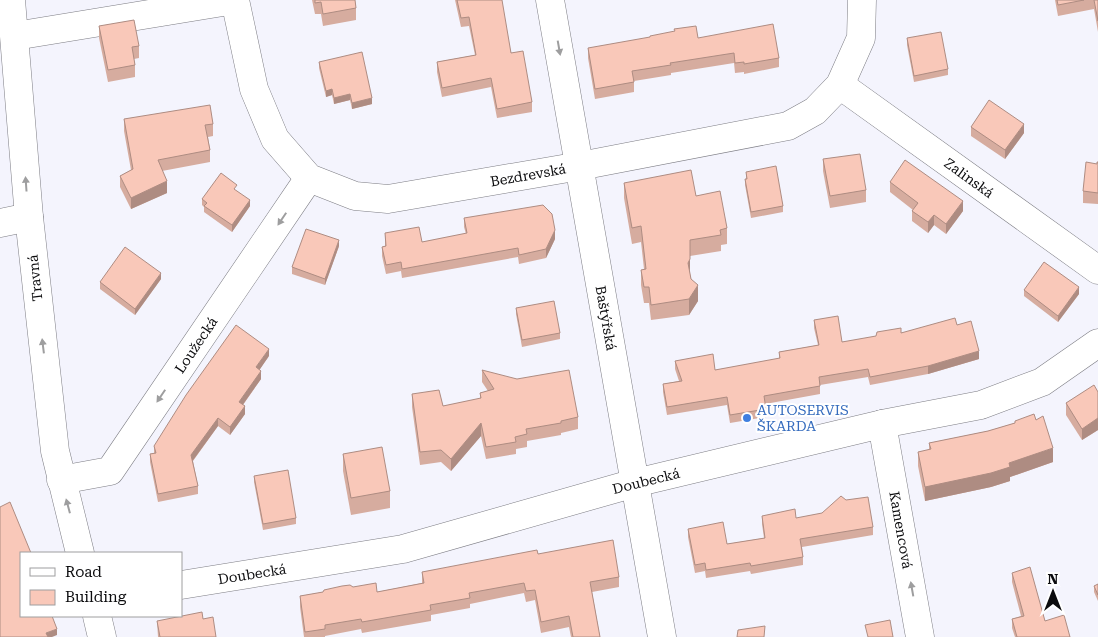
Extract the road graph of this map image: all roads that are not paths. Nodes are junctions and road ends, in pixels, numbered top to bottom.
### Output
1 (11, 0) edge
2 (235, 0) edge
3 (550, 0) edge
4 (862, 0) edge
5 (15, 36) junction
6 (840, 85) junction
7 (580, 166) junction
8 (310, 178) junction
9 (28, 217) junction
10 (0, 223) edge
11 (1098, 270) edge
12 (1098, 343) edge
13 (882, 424) junction
14 (61, 480) junction
15 (635, 483) junction
16 (80, 552) edge
17 (182, 586) edge
18 (96, 617) edge
19 (102, 637) edge
20 (662, 637) edge
21 (920, 637) edge

1 - 5 street, Travná
2 - 5 street
2 - 8 street, Bezdrevská
3 -> 7 street, Baštýřská
4 - 6 street, Bezdrevská
9 -> 5 street, Travná
6 - 7 street, Bezdrevská
6 - 11 street, Zalinská
7 - 8 street, Bezdrevská
7 - 15 street, Baštýřská
8 -> 14 street, Loužecká
9 - 10 street
14 -> 9 street, Travná
12 - 13 street, Doubecká
13 - 15 street, Doubecká
21 -> 13 street, Kamencová
16 -> 14 street, Travná
15 - 17 street, Doubecká
15 - 20 street, Baštýřská
18 - 19 street

